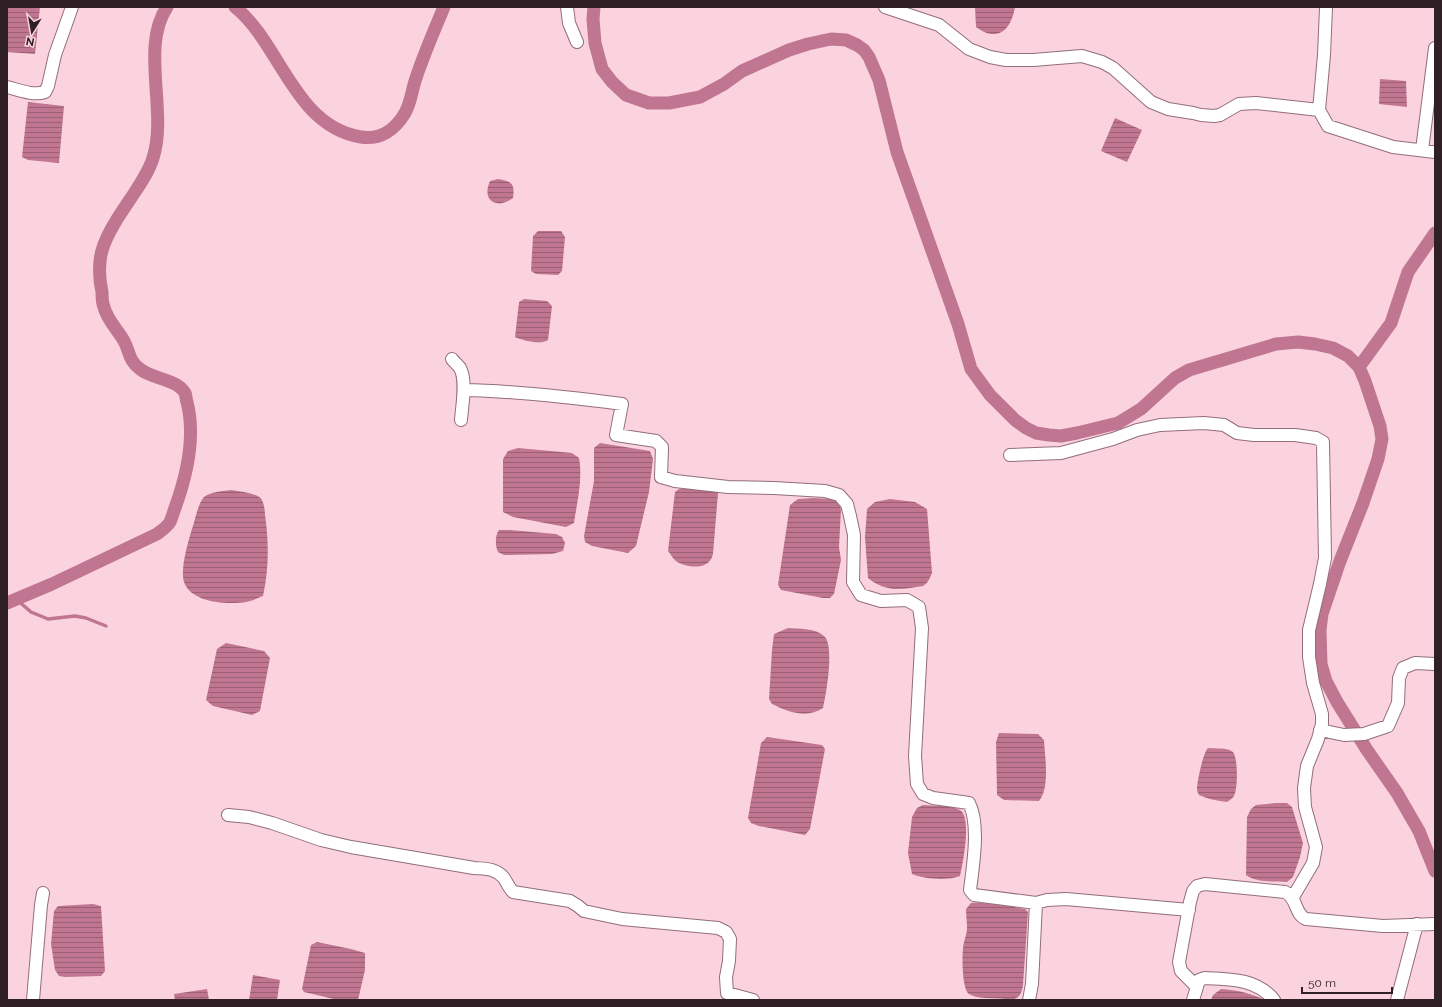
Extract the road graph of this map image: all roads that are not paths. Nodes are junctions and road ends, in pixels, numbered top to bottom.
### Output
1 (72, 7) edge
2 (567, 7) edge
3 (885, 7) edge
4 (1326, 8) dead end
5 (577, 42) dead end
6 (1435, 48) edge
7 (7, 88) edge
8 (1319, 110) junction
9 (1422, 150) junction
10 (1435, 152) edge
11 (452, 359) dead end
12 (464, 390) junction
13 (461, 420) dead end
14 (1010, 455) dead end
15 (1435, 664) edge
16 (1320, 730) junction
17 (228, 815) dead end
18 (43, 894) dead end
19 (1293, 897) junction
20 (1036, 903) junction
21 (1189, 910) junction
22 (1417, 924) junction
23 (1435, 924) edge
24 (1196, 986) junction
25 (726, 997) edge
26 (33, 1000) edge
27 (753, 1000) edge
28 (1029, 1000) edge
29 (1193, 1000) edge
30 (1274, 1000) edge
31 (1397, 1000) edge

1 - 7 street
2 - 5 street
3 - 8 street
4 - 8 street
6 - 9 street
8 - 9 street
9 - 10 street
11 - 12 street
12 - 13 street
12 - 20 street
14 - 16 street
15 - 16 street
16 - 19 street
17 - 25 street
18 - 26 street
19 - 21 street
19 - 22 street
20 - 21 street
20 - 28 street
21 - 24 street
22 - 23 street
22 - 31 street
24 - 29 street
24 - 30 street
25 - 27 street

